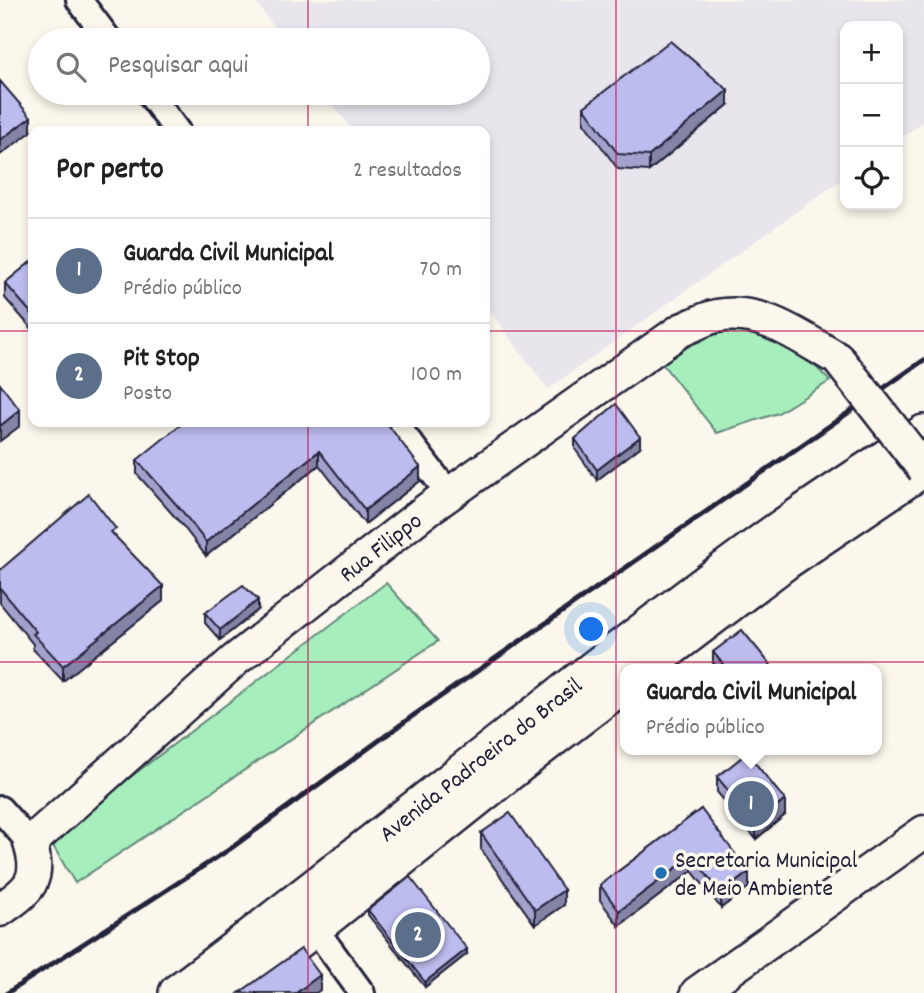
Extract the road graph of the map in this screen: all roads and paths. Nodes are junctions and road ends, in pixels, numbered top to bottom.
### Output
1 (79, 0) edge
2 (100, 28) edge
3 (158, 105) edge
4 (173, 126) edge
5 (398, 427) edge
6 (924, 434) edge
7 (924, 468) edge
8 (449, 494) junction
9 (649, 664) edge
10 (620, 686) edge
11 (0, 810) edge
12 (924, 832) edge
13 (30, 843) junction
14 (0, 910) edge
15 (313, 926) junction
16 (178, 993) edge
17 (225, 993) edge
18 (362, 993) edge
19 (697, 993) edge

1 - 2 street
3 - 4 street
5 - 8 street
6 - 16 main road, Avenida Padroeira do Brasil
7 - 8 street, Rua Filippo, bridge
7 - 9 main road
8 - 13 street, Rua Filippo
10 - 15 main road, Avenida Padroeira do Brasil
11 - 13 street
12 - 19 street
13 - 14 street
15 - 17 main road, Avenida Padroeira do Brasil
15 - 18 street

